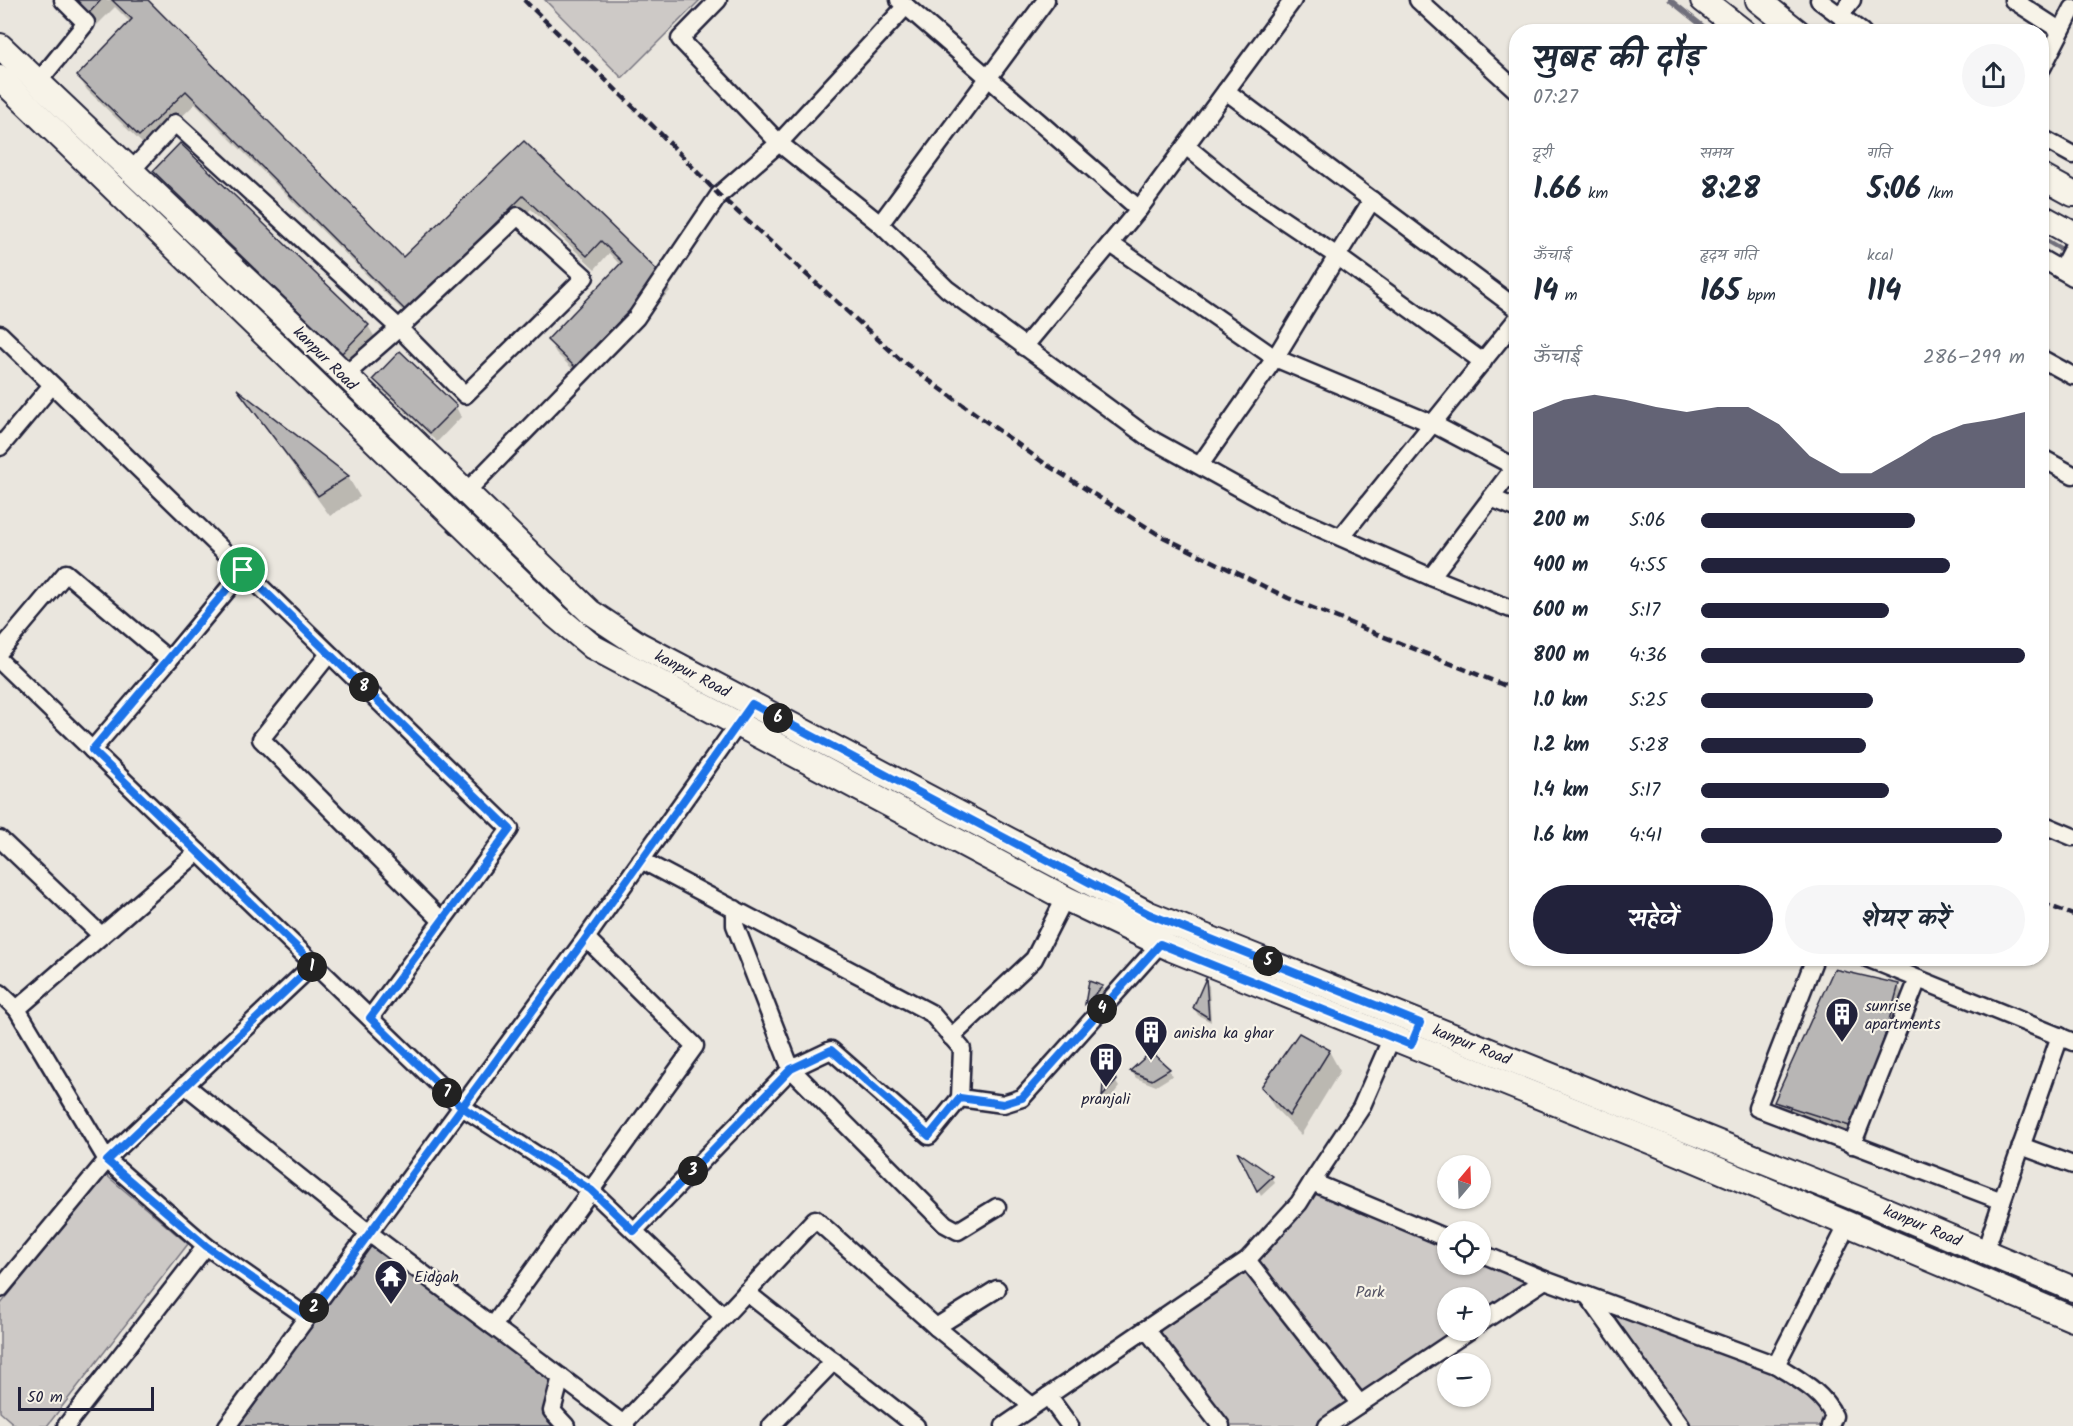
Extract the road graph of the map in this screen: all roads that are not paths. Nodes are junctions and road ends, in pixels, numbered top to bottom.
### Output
1 (63, 0) edge
2 (718, 0) edge
3 (1046, 0) edge
4 (1293, 0) edge
5 (1418, 0) edge
6 (1703, 0) edge
7 (1758, 0) edge
8 (1819, 0) edge
9 (1852, 0) edge
10 (2013, 0) edge
11 (902, 3) edge
12 (2073, 8) edge
13 (1840, 15) junction
14 (1734, 24) edge
15 (1788, 24) edge
16 (1852, 24) edge
17 (2061, 31) junction
18 (0, 46) edge
19 (2049, 54) edge
20 (0, 78) edge
21 (988, 78) junction
22 (38, 82) junction
23 (1509, 84) edge
24 (1226, 91) junction
25 (2049, 142) edge
26 (779, 143) junction
27 (1186, 146) junction
28 (2073, 155) edge
29 (131, 171) junction
30 (2049, 181) edge
31 (2073, 194) edge
32 (1372, 200) junction
33 (1139, 209) junction
34 (2049, 221) edge
35 (880, 224) junction
36 (2073, 234) edge
37 (1111, 244) junction
38 (2073, 247) edge
39 (1337, 256) junction
40 (2049, 263) edge
41 (2067, 274) edge
42 (1509, 303) edge
43 (399, 328) junction
44 (1509, 329) edge
45 (0, 334) edge
46 (1024, 347) junction
47 (318, 349) junction
48 (1275, 358) junction
49 (1484, 362) junction
50 (2049, 363) edge
51 (295, 364) junction
52 (344, 376) junction
53 (2073, 376) edge
54 (52, 385) junction
55 (1433, 424) junction
56 (0, 447) edge
57 (1509, 462) edge
58 (2049, 462) edge
59 (1200, 465) junction
60 (1509, 475) edge
61 (2073, 475) edge
62 (466, 492) junction
63 (1491, 498) junction
64 (1509, 505) edge
65 (1341, 537) junction
66 (243, 570) junction
67 (1431, 577) junction
68 (1509, 608) edge
69 (0, 651) edge
70 (329, 654) junction
71 (169, 660) junction
72 (0, 661) edge
73 (752, 704) junction
74 (738, 724) junction
75 (92, 750) junction
76 (2049, 827) edge
77 (2073, 837) edge
78 (0, 839) edge
79 (198, 852) junction
80 (641, 860) junction
81 (1065, 898) junction
82 (735, 909) junction
83 (442, 921) junction
84 (101, 935) junction
85 (586, 938) junction
86 (1160, 944) junction
87 (314, 964) junction
88 (1812, 966) edge
89 (1886, 966) edge
90 (1918, 979) junction
91 (1317, 981) junction
92 (0, 993) edge
93 (1307, 1003) junction
94 (17, 1009) junction
95 (370, 1018) junction
96 (1420, 1023) junction
97 (951, 1036) junction
98 (2066, 1039) edge
99 (1401, 1041) junction
100 (791, 1069) junction
101 (185, 1085) junction
102 (960, 1098) junction
103 (462, 1107) junction
104 (1852, 1145) junction
105 (2021, 1146) junction
106 (107, 1161) junction
107 (2073, 1165) edge
108 (1312, 1182) junction
109 (591, 1190) junction
110 (2002, 1201) junction
111 (997, 1207) dead end
112 (1848, 1224) junction
113 (634, 1231) junction
114 (369, 1233) junction
115 (1437, 1234) edge
116 (206, 1246) junction
117 (1985, 1252) junction
118 (1491, 1258) edge
119 (1247, 1260) junction
120 (1545, 1280) junction
121 (0, 1289) edge
122 (997, 1289) dead end
123 (2073, 1289) edge
124 (746, 1292) junction
125 (1588, 1296) junction
126 (723, 1316) junction
127 (1491, 1316) edge
128 (308, 1317) junction
129 (2073, 1319) edge
130 (493, 1326) junction
131 (936, 1327) junction
132 (1146, 1329) junction
133 (1454, 1341) edge
134 (834, 1361) junction
135 (1776, 1365) junction
136 (561, 1377) junction
137 (1048, 1396) junction
138 (1360, 1404) junction
139 (1032, 1406) junction
140 (1835, 1423) edge
141 (624, 1425) edge
142 (66, 1426) edge
143 (227, 1426) edge
144 (566, 1426) edge
145 (771, 1426) edge
146 (916, 1426) edge
147 (1004, 1426) edge
148 (1070, 1426) edge
149 (1221, 1426) edge
150 (1327, 1426) edge
151 (1681, 1426) edge

1 - 22 street
2 - 26 street
3 - 21 street
4 - 24 street
5 - 23 street
6 - 14 street
7 - 15 street
8 - 13 street
9 - 13 street
10 - 17 street
11 - 21 street
11 - 26 street
12 - 17 street
13 - 16 street
17 - 19 street
18 - 22 street, kanpur Road
20 - 51 street
21 - 33 street
21 - 35 street
22 - 29 street, kanpur Road
24 - 27 street
24 - 32 street
25 - 28 street
26 - 35 street
26 - 62 street
27 - 33 street
27 - 39 street
29 - 43 street
29 - 47 street, kanpur Road
30 - 31 street
32 - 39 street
32 - 42 street
33 - 37 street
34 - 36 street
35 - 46 street
37 - 46 street
37 - 48 street
38 - 41 street
39 - 48 street
39 - 49 street
40 - 41 street
43 - 43 street
43 - 52 street
44 - 49 street
45 - 54 street
46 - 59 street
47 - 51 street
47 - 52 street, kanpur Road
48 - 55 street
48 - 59 street
49 - 55 street
50 - 53 street
51 - 74 street
52 - 62 street, kanpur Road
54 - 56 street
54 - 66 street
55 - 57 street
55 - 65 street
58 - 61 street
59 - 65 street
60 - 63 street
62 - 73 street, kanpur Road
63 - 64 street
63 - 67 street
65 - 67 street
66 - 70 street
66 - 71 street
67 - 68 street
69 - 71 street
70 - 83 street
70 - 83 street
71 - 75 street
72 - 75 street
73 - 74 street
73 - 91 street, kanpur Road
74 - 80 street
74 - 81 street
75 - 79 street
76 - 77 street
78 - 84 street
79 - 84 street
79 - 87 street
80 - 82 street
80 - 85 street
81 - 86 street
81 - 97 street
82 - 97 street
82 - 100 street
83 - 95 street
84 - 94 street
85 - 103 street
85 - 109 street
86 - 93 street
86 - 102 street
87 - 95 street
87 - 101 street
88 - 104 street
89 - 90 street
90 - 98 street
90 - 104 street
91 - 93 street
91 - 96 street, kanpur Road
92 - 94 street
93 - 99 street
94 - 106 street
95 - 103 street
96 - 99 street
96 - 117 street, kanpur Road
97 - 102 street
98 - 105 street
99 - 108 street
99 - 112 street
100 - 102 street
100 - 111 street
100 - 113 street
101 - 106 street
101 - 114 street
103 - 109 street
103 - 114 street
104 - 110 street
105 - 107 street
105 - 110 street
106 - 116 street
106 - 121 street
108 - 115 street
108 - 119 street
109 - 113 street
109 - 130 street
110 - 117 street
112 - 129 street
112 - 135 street
113 - 126 street
114 - 128 street
114 - 130 street
116 - 128 street
116 - 142 street
117 - 123 street, kanpur Road
118 - 120 street
119 - 132 street
119 - 138 street
120 - 125 street
120 - 127 street
122 - 131 street
124 - 126 street
124 - 131 street
124 - 134 street
125 - 135 street
125 - 151 street
126 - 141 street
128 - 143 street
130 - 136 street
131 - 139 street
132 - 137 street
132 - 149 street
133 - 138 street
134 - 145 street
134 - 146 street
135 - 140 street
136 - 141 street
136 - 144 street
137 - 139 street
137 - 148 street
138 - 150 street
139 - 147 street

